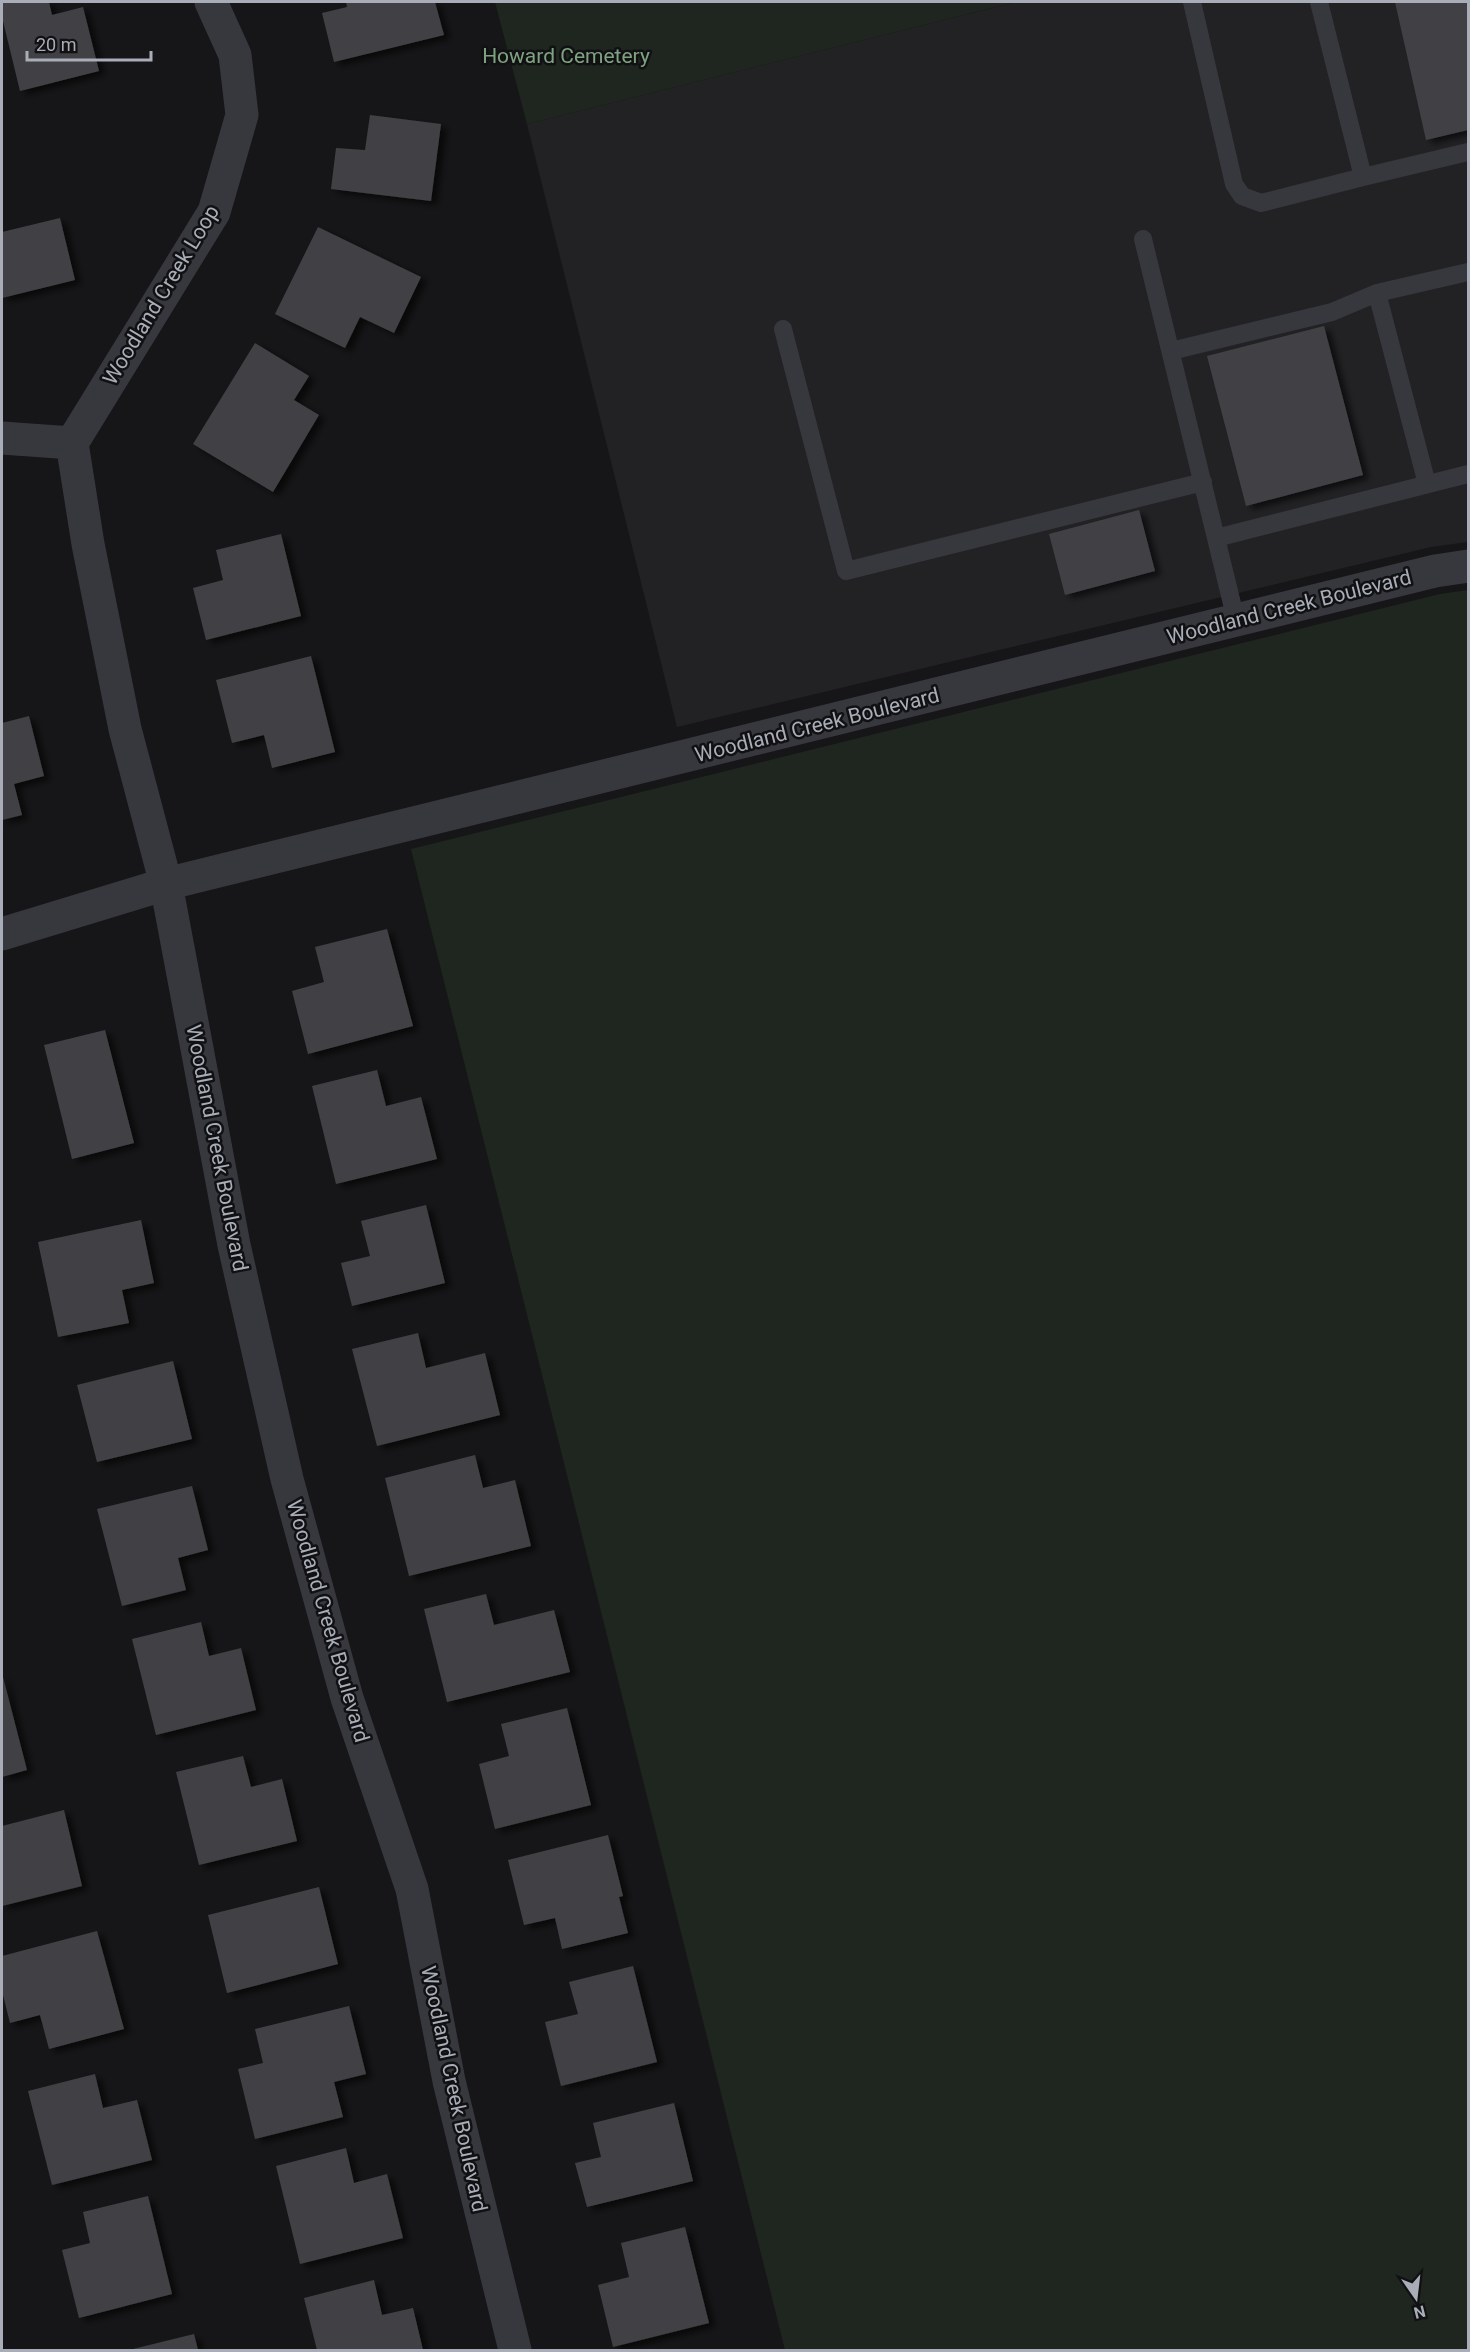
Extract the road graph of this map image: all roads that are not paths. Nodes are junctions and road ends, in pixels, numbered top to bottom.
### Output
1 (211, 2) edge
2 (1192, 2) edge
3 (1319, 2) edge
4 (1468, 152) edge
5 (1363, 177) junction
6 (1143, 239) dead end
7 (1468, 272) edge
8 (1377, 293) junction
9 (783, 329) dead end
10 (1171, 351) junction
11 (2, 438) edge
12 (72, 443) junction
13 (1468, 474) edge
14 (1203, 482) junction
15 (1427, 484) junction
16 (1216, 538) junction
17 (1468, 566) edge
18 (1236, 620) junction
19 (166, 884) junction
20 (2, 934) edge
21 (515, 2350) edge

1 - 12 street, Woodland Creek Loop
2 - 5 lane
3 - 5 lane
4 - 5 lane
6 - 10 lane
7 - 8 lane
8 - 10 lane
8 - 15 lane
9 - 14 lane
10 - 14 lane
11 - 12 street
12 - 19 street
13 - 15 lane
14 - 16 lane
15 - 16 lane
16 - 18 lane
17 - 18 street, Woodland Creek Boulevard
18 - 19 street, Woodland Creek Boulevard
19 - 20 street, Woodland Creek Boulevard
19 - 21 street, Woodland Creek Boulevard

